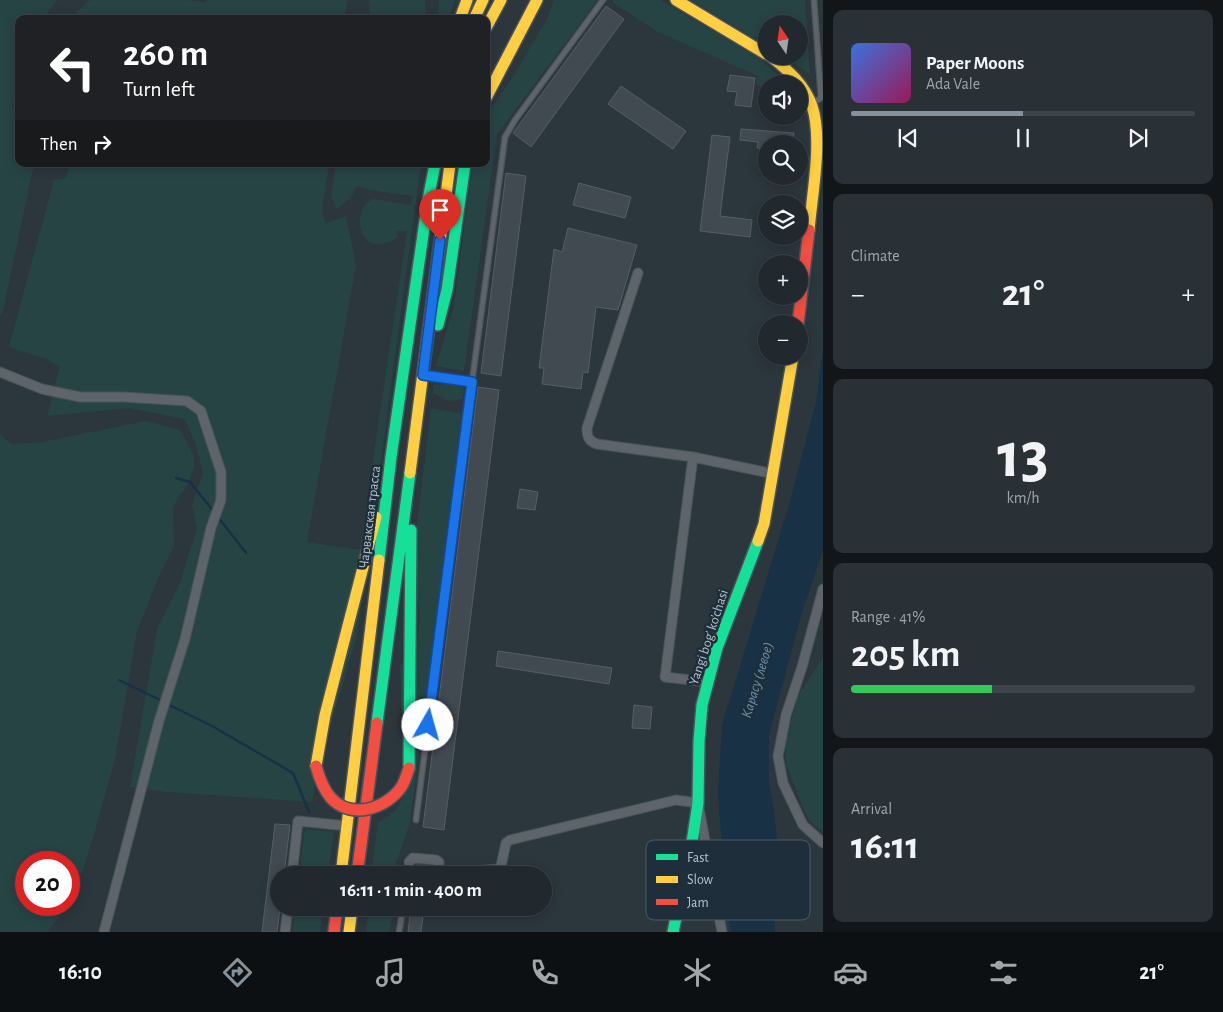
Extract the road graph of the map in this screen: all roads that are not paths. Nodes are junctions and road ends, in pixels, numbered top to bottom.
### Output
1 (467, 0) edge
2 (483, 0) edge
3 (501, 0) edge
4 (537, 0) edge
5 (603, 0) edge
6 (676, 0) edge
7 (814, 0) edge
8 (461, 15) edge
9 (476, 15) edge
10 (490, 21) edge
11 (758, 49) edge
12 (782, 65) edge
13 (490, 91) edge
14 (812, 104) junction
15 (434, 167) edge
16 (450, 167) edge
17 (465, 167) edge
18 (638, 273) dead end
19 (799, 315) edge
20 (792, 365) edge
21 (0, 372) edge
22 (423, 375) junction
23 (472, 382) junction
24 (391, 457) junction
25 (693, 457) junction
26 (412, 460) junction
27 (774, 474) junction
28 (823, 590) edge
29 (708, 682) junction
30 (698, 803) junction
31 (416, 820) dead end
32 (348, 826) junction
33 (692, 840) edge
34 (705, 840) edge
35 (823, 843) edge
36 (409, 862) joint
37 (293, 866) edge
38 (342, 866) edge
39 (358, 866) edge
40 (408, 866) edge
41 (287, 916) edge
42 (336, 916) edge
43 (351, 916) edge
44 (402, 916) edge
45 (104, 932) edge
46 (285, 932) edge
47 (334, 932) edge
48 (349, 932) edge
49 (399, 932) edge

1 - 8 main road
2 - 9 main road
3 - 10 main road
4 - 13 main road
5 - 23 lane
6 - 11 main road
7 - 14 lane
12 - 14 main road
14 - 19 main road
15 - 24 main road, Чарвакская трасса
16 - 22 main road
17 - 22 main road
18 - 25 street
20 - 27 main road, Yangi bog' ko'chasi
21 - 45 street
22 - 23 street
22 - 26 main road
23 - 31 lane
24 - 26 main road, bridge
24 - 32 main road, Чарвакская трасса
25 - 27 street
25 - 29 street
26 - 39 main road
27 - 29 main road, Yangi bog' ko'chasi
28 - 35 street
29 - 30 main road, Yangi bog' ko'chasi
30 - 33 main road, Yangi bog' ko'chasi
30 - 34 street
30 - 36 street
32 - 37 street
32 - 38 main road, Чарвакская трасса
36 - 40 lane
41 - 46 street
42 - 47 main road
43 - 48 main road
44 - 49 lane

